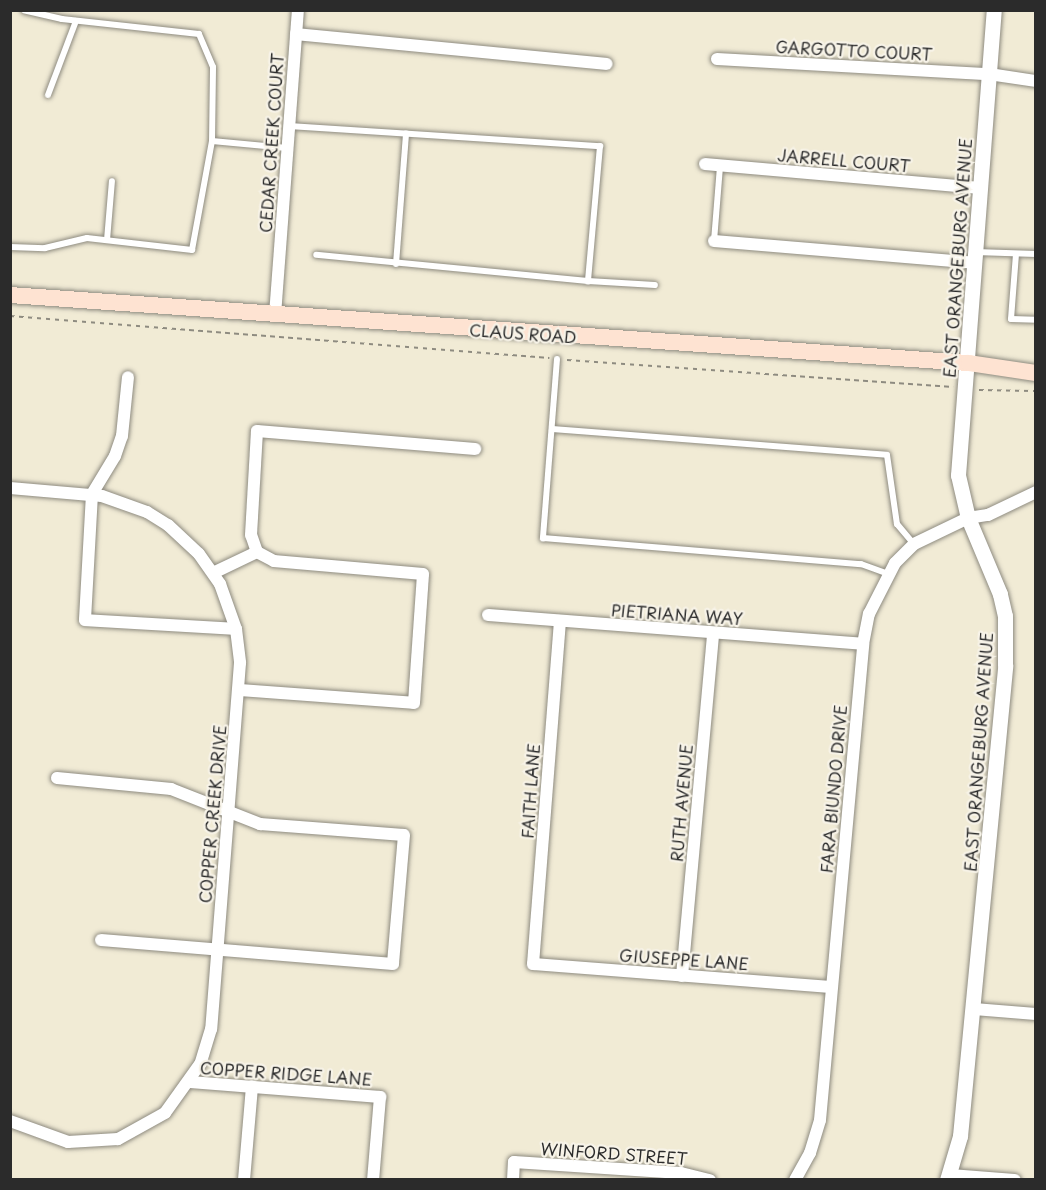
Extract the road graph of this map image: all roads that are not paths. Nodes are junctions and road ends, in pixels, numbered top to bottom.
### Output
1 (24, 10) edge
2 (298, 10) edge
3 (994, 10) edge
4 (76, 21) junction
5 (296, 34) junction
6 (717, 59) dead end
7 (607, 64) dead end
8 (988, 74) junction
9 (1035, 81) edge
10 (48, 95) dead end
11 (289, 126) junction
12 (406, 133) junction
13 (212, 141) junction
14 (287, 148) junction
15 (705, 164) dead end
16 (720, 166) junction
17 (112, 181) dead end
18 (980, 188) junction
19 (108, 240) junction
20 (714, 241) joint
21 (10, 247) edge
22 (1016, 254) junction
23 (1035, 254) edge
24 (316, 255) dead end
25 (974, 258) junction
26 (396, 264) junction
27 (588, 281) junction
28 (655, 285) dead end
29 (10, 296) edge
30 (275, 315) junction
31 (1035, 320) edge
32 (557, 359) road end
33 (969, 363) junction
34 (1035, 373) edge
35 (128, 377) dead end
36 (552, 429) junction
37 (475, 449) dead end
38 (10, 488) edge
39 (1035, 492) edge
40 (92, 494) junction
41 (968, 518) junction
42 (914, 544) junction
43 (257, 552) junction
44 (213, 573) junction
45 (889, 574) junction
46 (488, 615) dead end
47 (560, 621) junction
48 (236, 629) junction
49 (713, 633) junction
50 (863, 644) junction
51 (239, 690) junction
52 (57, 778) dead end
53 (228, 814) junction
54 (101, 940) dead end
55 (218, 949) junction
56 (533, 964) joint
57 (682, 976) junction
58 (831, 987) junction
59 (974, 1009) junction
60 (1035, 1014) edge
61 (190, 1082) junction
62 (252, 1086) junction
63 (10, 1121) edge
64 (949, 1177) edge
65 (244, 1179) edge
66 (373, 1179) edge
67 (513, 1179) edge
68 (710, 1179) edge
69 (795, 1179) edge
70 (1015, 1179) edge

1 - 4 lane
2 - 5 street
3 - 8 street, EAST ORANGEBURG AVENUE
4 - 10 lane
4 - 13 lane
5 - 7 street, CEDAR CREEK COURT
5 - 11 street, CEDAR CREEK COURT
6 - 8 street, GARGOTTO COURT
8 - 9 street, GARGOTTO COURT
8 - 18 street, EAST ORANGEBURG AVENUE
11 - 12 lane
11 - 14 street, CEDAR CREEK COURT
12 - 26 lane
12 - 27 lane
13 - 14 lane
13 - 19 lane
14 - 30 street, CEDAR CREEK COURT
15 - 16 street, JARRELL COURT
16 - 18 street, JARRELL COURT
16 - 20 lane
17 - 19 lane
18 - 25 street, EAST ORANGEBURG AVENUE
19 - 21 lane
20 - 25 street
22 - 23 lane
22 - 25 lane
22 - 31 lane
24 - 26 lane
25 - 33 street, EAST ORANGEBURG AVENUE
26 - 27 lane
27 - 28 lane
29 - 30 main road, CLAUS ROAD
30 - 33 main road, CLAUS ROAD
32 - 36 lane
33 - 34 main road, CLAUS ROAD
33 - 41 street, EAST ORANGEBURG AVENUE
35 - 40 street
36 - 42 lane
36 - 45 lane
37 - 43 street
38 - 40 street, COPPER CREEK DRIVE
39 - 41 street, FARA BIUNDO DRIVE
40 - 44 street, COPPER CREEK DRIVE
40 - 48 street
41 - 42 street, FARA BIUNDO DRIVE
41 - 59 street, EAST ORANGEBURG AVENUE
42 - 45 street, FARA BIUNDO DRIVE
43 - 44 street
43 - 51 street
44 - 48 street, COPPER CREEK DRIVE
45 - 50 street, FARA BIUNDO DRIVE
46 - 47 street, PIETRIANA WAY
47 - 49 street, PIETRIANA WAY
47 - 56 street, FAITH LANE
48 - 51 street, COPPER CREEK DRIVE
49 - 50 street, PIETRIANA WAY
49 - 57 street, RUTH AVENUE
50 - 58 street, FARA BIUNDO DRIVE
51 - 53 street, COPPER CREEK DRIVE
52 - 53 street
53 - 55 street, COPPER CREEK DRIVE
53 - 55 street
54 - 55 street
55 - 61 street, COPPER CREEK DRIVE
56 - 57 street, GIUSEPPE LANE
57 - 58 street, GIUSEPPE LANE
58 - 69 street, FARA BIUNDO DRIVE
59 - 60 street
59 - 64 street, EAST ORANGEBURG AVENUE
61 - 62 street, COPPER RIDGE LANE
61 - 63 street, COPPER CREEK DRIVE
62 - 65 street
62 - 66 street, COPPER RIDGE LANE
64 - 70 street
67 - 68 street, WINFORD STREET

